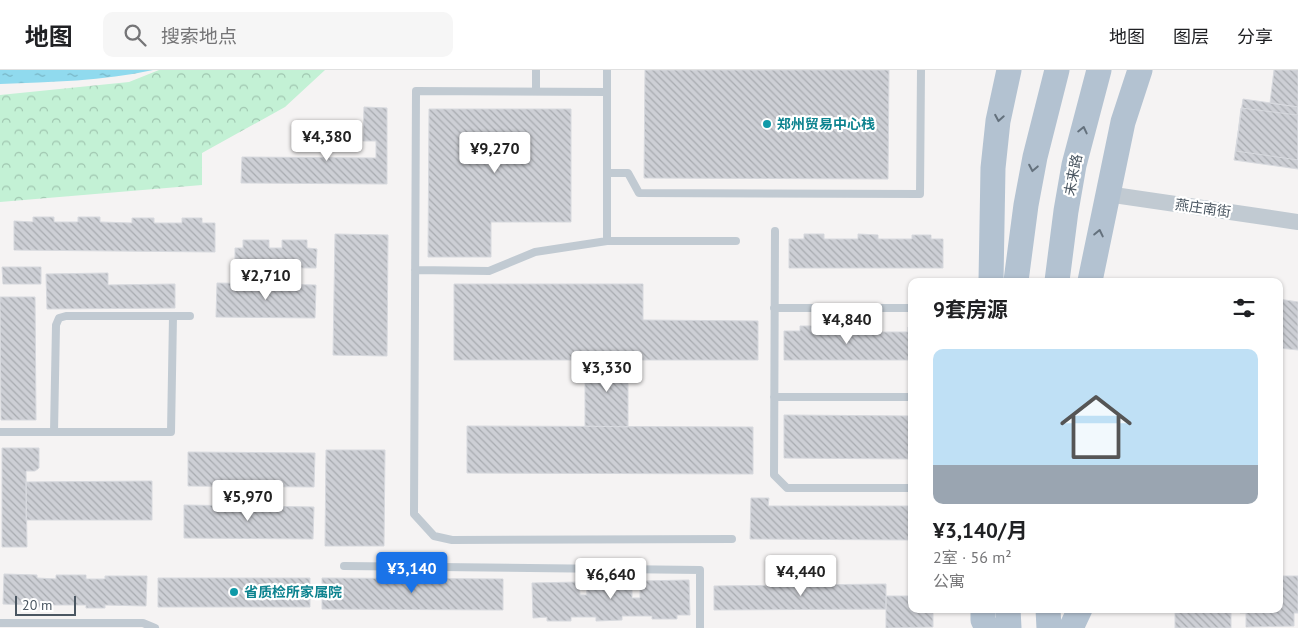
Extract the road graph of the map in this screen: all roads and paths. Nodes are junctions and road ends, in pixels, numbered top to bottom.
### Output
1 (536, 70) edge
2 (607, 70) edge
3 (921, 70) edge
4 (1009, 70) edge
5 (1057, 70) edge
6 (1099, 70) edge
7 (1140, 70) edge
8 (536, 91) junction
9 (607, 92) junction
10 (607, 172) junction
11 (1108, 194) junction
12 (1298, 222) edge
13 (775, 231) dead end
14 (607, 241) junction
15 (736, 242) dead end
16 (415, 270) junction
17 (991, 278) edge
18 (1016, 278) edge
19 (1057, 278) edge
20 (1091, 278) edge
21 (774, 308) junction
22 (908, 308) edge
23 (173, 316) junction
24 (190, 316) dead end
25 (774, 397) junction
26 (908, 398) edge
27 (0, 432) edge
28 (54, 432) junction
29 (908, 488) edge
30 (732, 539) dead end
31 (344, 566) dead end
32 (983, 613) edge
33 (1008, 613) edge
34 (1048, 613) edge
35 (1078, 613) edge
36 (0, 623) edge
37 (155, 628) edge
38 (700, 628) edge
39 (987, 628) edge
40 (1009, 628) edge
41 (1049, 628) edge
42 (1071, 628) edge

1 - 8 lane
2 - 9 lane
3 - 10 lane
4 -> 17 main road
5 -> 18 main road
19 -> 6 main road, 未来路
7 - 11 main road
8 - 9 lane
8 - 16 lane
9 - 10 lane
10 - 14 lane
11 - 12 street, 燕庄南街
20 -> 11 main road
13 - 21 lane
14 - 15 lane
14 - 16 lane
16 - 30 lane
21 - 22 lane
21 - 25 lane
23 - 24 lane
23 - 28 lane
23 - 28 lane
25 - 26 lane
25 - 29 lane
27 - 28 lane
31 - 38 lane
32 - 39 main road
33 - 40 main road
34 - 41 main road
35 - 42 main road
36 - 37 lane

